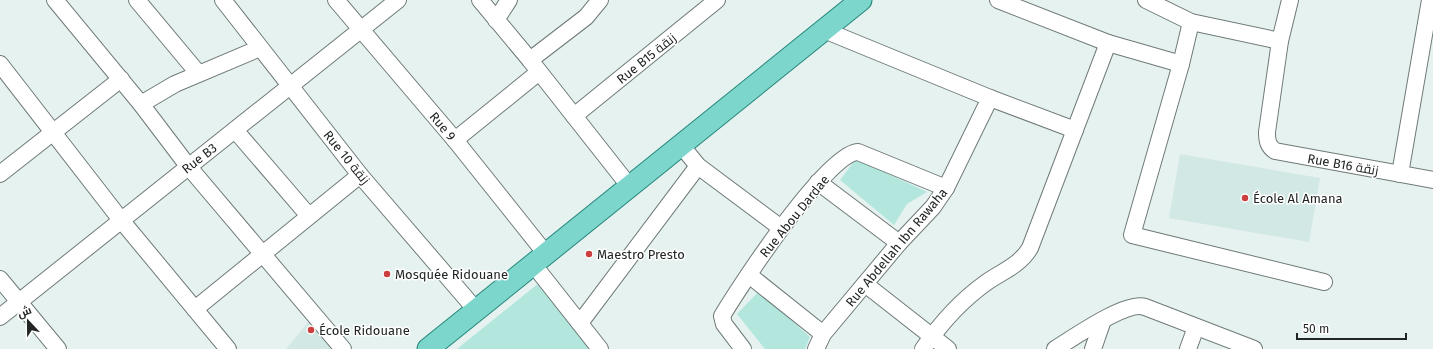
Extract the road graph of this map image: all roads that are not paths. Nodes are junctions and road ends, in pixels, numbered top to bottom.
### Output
1 (55, 0) edge
2 (137, 0) edge
3 (223, 0) edge
4 (336, 0) edge
5 (398, 0) edge
6 (480, 0) edge
7 (509, 0) edge
8 (600, 0) edge
9 (717, 0) edge
10 (998, 0) edge
11 (1146, 0) edge
12 (1290, 0) edge
13 (1430, 0) edge
14 (852, 3) edge
15 (378, 7) edge
16 (496, 20) junction
17 (1191, 22) junction
18 (360, 29) junction
19 (824, 30) junction
20 (1280, 42) junction
21 (1108, 43) junction
22 (260, 48) junction
23 (0, 64) edge
24 (1180, 64) junction
25 (535, 66) junction
26 (198, 73) junction
27 (121, 80) junction
28 (290, 86) junction
29 (990, 98) junction
30 (141, 104) junction
31 (574, 116) junction
32 (235, 130) junction
33 (1075, 130) junction
34 (53, 133) junction
35 (455, 140) junction
36 (681, 145) junction
37 (188, 166) junction
38 (698, 166) junction
39 (0, 174) edge
40 (1400, 174) junction
41 (360, 175) junction
42 (1433, 180) edge
43 (818, 182) junction
44 (630, 187) junction
45 (946, 188) junction
46 (309, 216) junction
47 (121, 220) junction
48 (781, 228) junction
49 (898, 242) junction
50 (262, 254) junction
51 (539, 259) junction
52 (749, 275) junction
53 (0, 279) edge
54 (1324, 282) dead end
55 (865, 284) junction
56 (18, 302) junction
57 (195, 309) junction
58 (476, 310) junction
59 (0, 317) edge
60 (1103, 320) junction
61 (580, 323) junction
62 (1196, 327) junction
63 (824, 334) junction
64 (932, 335) junction
65 (221, 347) edge
66 (58, 349) edge
67 (343, 349) edge
68 (428, 349) edge
69 (600, 349) edge
70 (743, 349) edge
71 (816, 349) edge
72 (923, 349) edge
73 (948, 349) edge
74 (1055, 349) edge
75 (1093, 349) edge
76 (1188, 349) edge
77 (1254, 349) edge

1 - 27 street
2 - 26 street
3 - 22 street, Rue 10 زنقة
4 - 18 street, Rue 9
5 - 15 street, Rue B3
6 - 16 street
7 - 16 street
8 - 25 street
9 - 31 street, Rue B15 زنقة
10 - 21 street
11 - 17 street
12 - 20 street
13 - 40 street
14 - 19 main road
15 - 18 street, Rue B3
16 - 25 street
17 - 20 street
17 - 24 street
18 - 28 street, Rue B3
18 - 35 street, Rue 9
19 - 29 street
19 - 36 main road
20 - 40 street, Rue B16 زنقة
21 - 24 street
21 - 33 street
22 - 26 street
22 - 28 street, Rue 10 زنقة
23 - 34 street
24 - 54 street
25 - 31 street
25 - 35 street
26 - 30 street
27 - 30 street
27 - 34 street
28 - 32 street, Rue B3
28 - 41 street, Rue 10 زنقة
29 - 33 street
29 - 45 street, Rue Abdellah Ibn Rawaha
30 - 37 street
31 - 44 street
32 - 37 street, Rue B3
32 - 46 street
33 - 64 street
34 - 39 street
34 - 47 street
35 - 51 street, Rue 9
36 - 38 street
36 - 44 main road
37 - 47 street, Rue B3
37 - 50 street
38 - 48 street
38 - 61 street
40 - 42 street, Rue B16 زنقة
41 - 46 street
41 - 58 street, Rue 10 زنقة
43 - 45 street, Rue Abou Dardae
43 - 48 street, Rue Abou Dardae
43 - 49 street
44 - 51 main road
45 - 49 street, Rue Abdellah Ibn Rawaha
46 - 50 street
47 - 56 street, Rue B3
47 - 57 street
48 - 52 street, Rue Abou Dardae
49 - 55 street, Rue Abdellah Ibn Rawaha
50 - 57 street
50 - 67 street
51 - 58 main road
51 - 61 street, Rue 9
52 - 63 street
52 - 70 street, Rue Abou Dardae
53 - 56 street
55 - 63 street, Rue Abdellah Ibn Rawaha
55 - 64 street
56 - 59 street, Rue B3
56 - 66 street
57 - 65 street
58 - 68 main road
60 - 62 street
60 - 74 street
60 - 75 street
61 - 69 street, Rue 9
62 - 76 street
62 - 77 street
63 - 71 street, Rue Abdellah Ibn Rawaha
64 - 72 street
64 - 73 street

